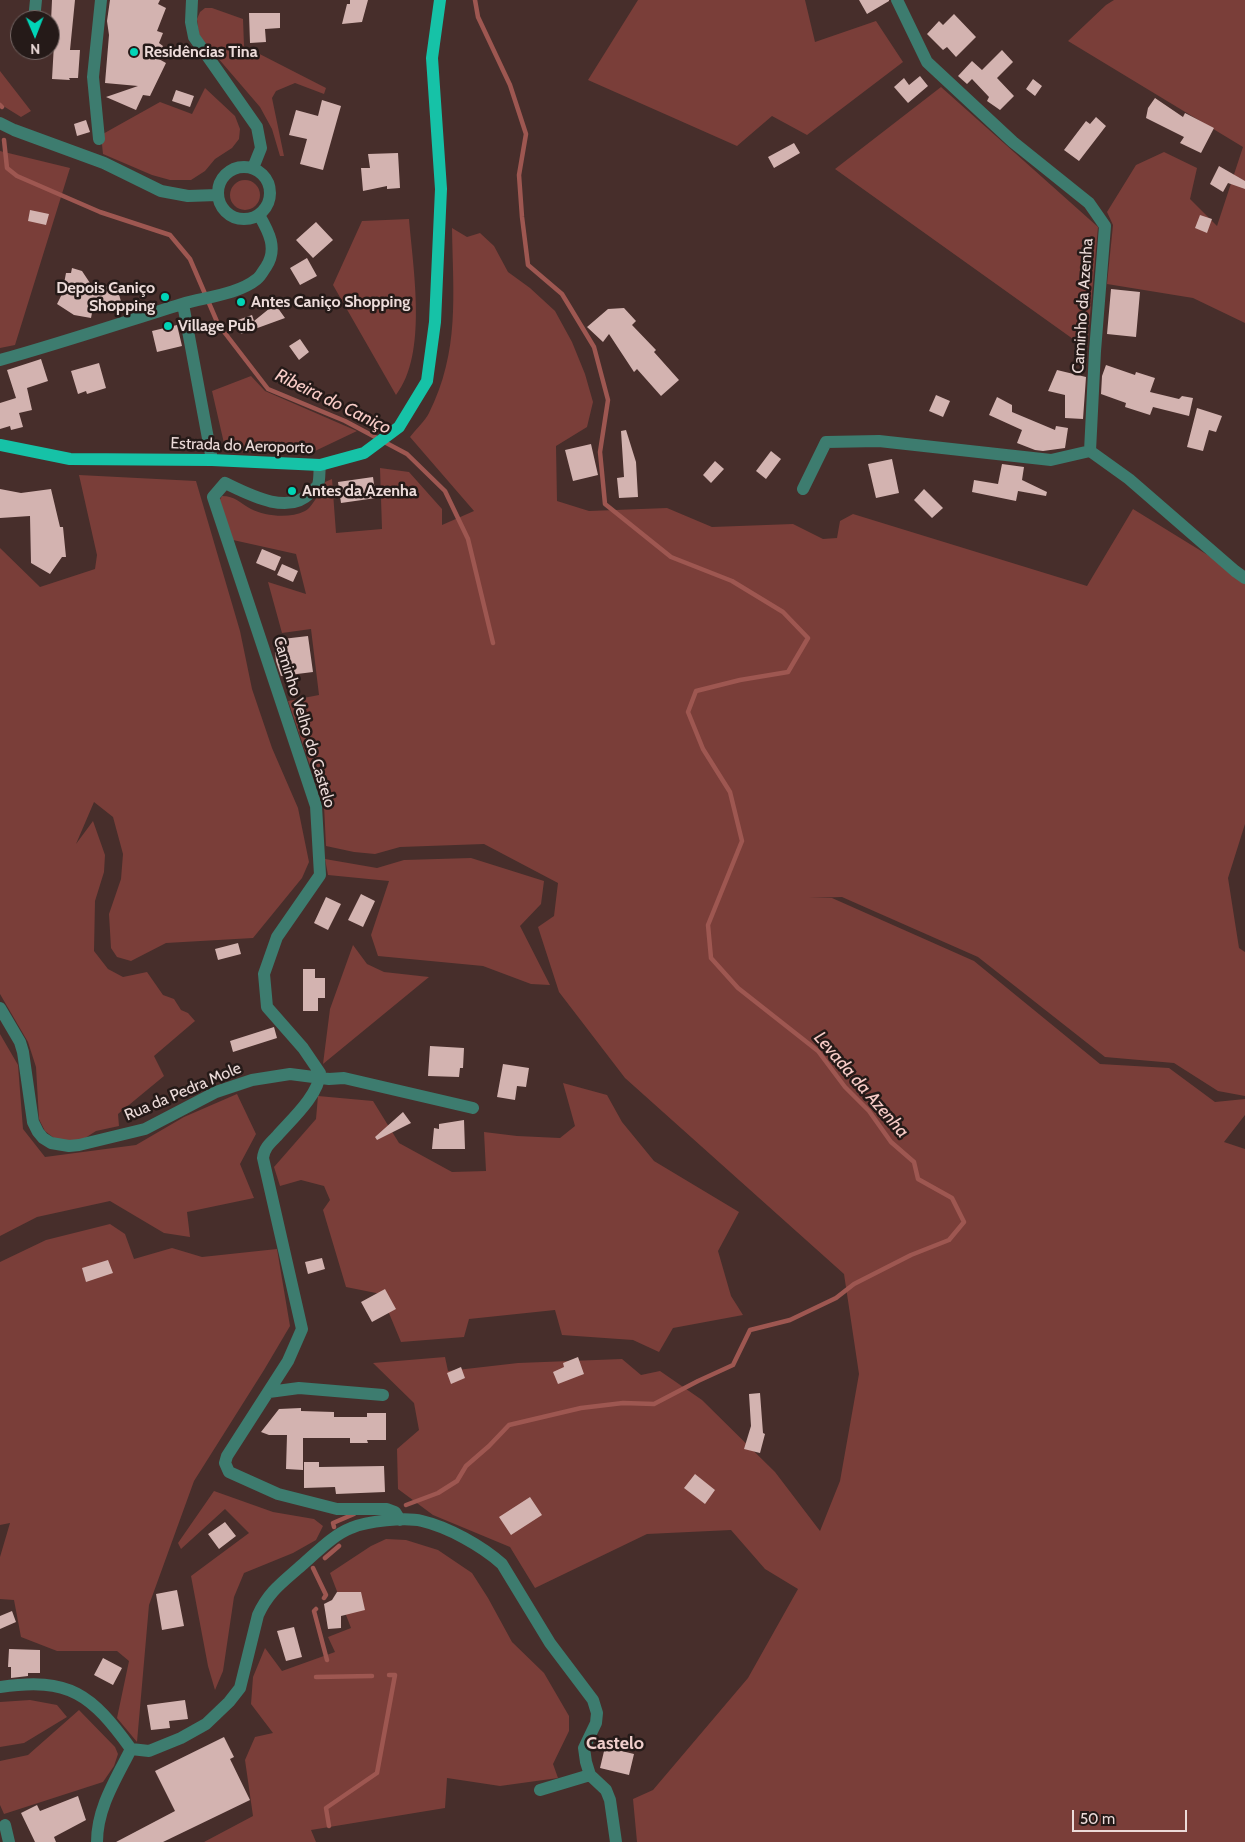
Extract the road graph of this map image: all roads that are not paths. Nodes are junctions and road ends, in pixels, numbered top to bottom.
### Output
1 (102, 0) edge
2 (192, 0) edge
3 (440, 0) edge
4 (897, 0) edge
5 (0, 124) edge
6 (99, 139) dead end
7 (253, 168) junction
8 (217, 195) junction
9 (260, 215) junction
10 (183, 304) junction
11 (0, 360) edge
12 (0, 445) edge
13 (1090, 451) junction
14 (212, 460) junction
15 (320, 465) junction
16 (802, 489) dead end
17 (1240, 574) edge
18 (0, 1008) edge
19 (320, 1078) junction
20 (473, 1108) dead end
21 (269, 1392) junction
22 (383, 1396) dead end
23 (400, 1520) junction
24 (1, 1685) edge
25 (131, 1749) junction
26 (590, 1775) junction
27 (540, 1790) dead end
28 (5, 1825) dead end
29 (9, 1842) edge
30 (97, 1842) edge
31 (616, 1842) edge

1 - 6 street
2 - 7 street
3 - 15 main road, Estrada do Aeroporto
4 - 13 street, Caminho da Azenha
5 - 8 street
7 - 8 street
7 - 9 street
8 - 9 street
9 - 10 street
10 - 11 street
10 - 14 street
12 - 14 main road, Estrada do Aeroporto
13 - 16 street
13 - 17 street
14 - 15 main road, Estrada do Aeroporto
15 - 19 street, Caminho Velho do Castelo
18 - 19 street, Rua da Pedra Mole
19 - 20 street, Rua da Pedra Mole
19 - 21 street
21 - 22 street
21 - 23 street
23 - 25 street
23 - 26 street
24 - 25 street
25 - 30 street
26 - 27 street
26 - 31 street
28 - 29 street

